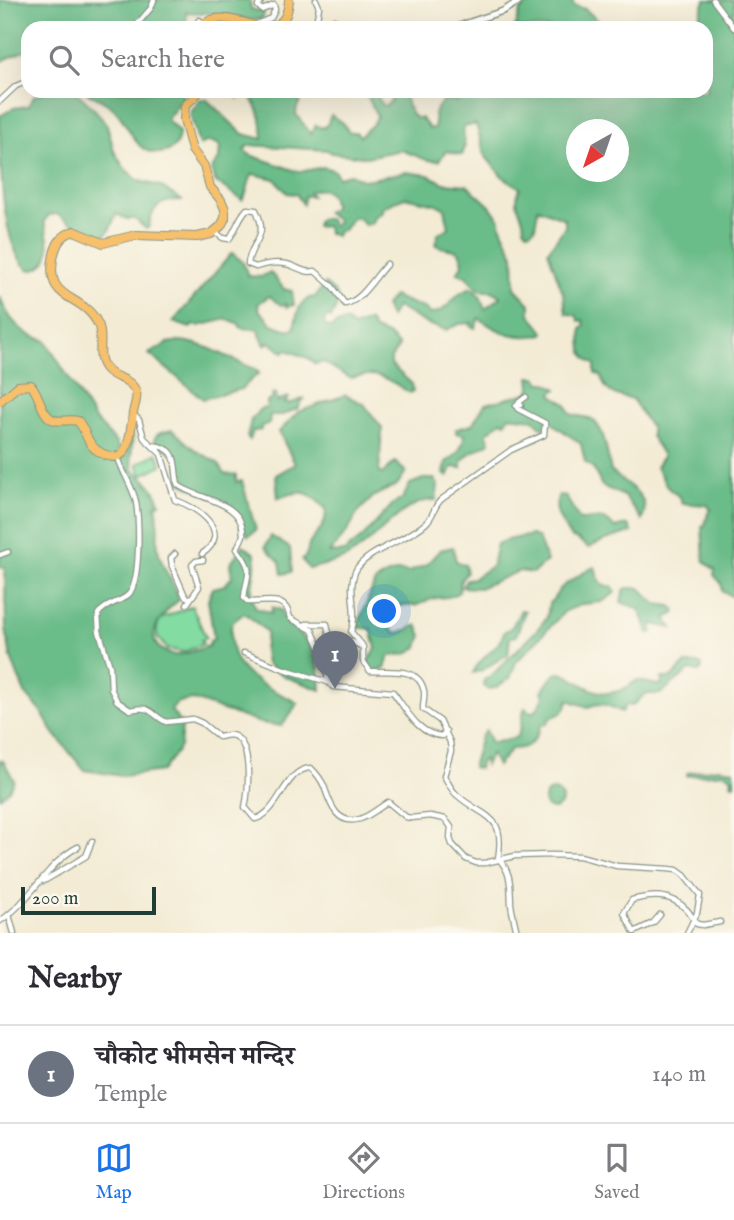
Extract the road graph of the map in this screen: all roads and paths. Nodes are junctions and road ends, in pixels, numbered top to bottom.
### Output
1 (154, 0) edge
2 (262, 0) edge
3 (289, 0) edge
4 (316, 0) edge
5 (521, 0) edge
6 (713, 0) edge
7 (140, 21) edge
8 (265, 21) edge
9 (280, 21) edge
10 (319, 21) edge
11 (472, 21) edge
12 (734, 28) edge
13 (21, 84) edge
14 (193, 98) edge
15 (0, 101) edge
16 (215, 231) junction
17 (387, 264) dead end
18 (526, 397) dead end
19 (0, 401) edge
20 (133, 414) junction
21 (152, 445) junction
22 (118, 457) junction
23 (8, 552) dead end
24 (176, 554) dead end
25 (0, 555) edge
26 (189, 598) junction
27 (187, 604) dead end
28 (299, 623) junction
29 (330, 638) junction
30 (363, 647) junction
31 (244, 653) dead end
32 (328, 682) junction
33 (446, 731) junction
34 (92, 841) dead end
35 (78, 848) dead end
36 (498, 859) junction
37 (40, 883) junction
38 (9, 915) junction
39 (660, 915) dead end
40 (0, 921) edge
41 (694, 922) junction
42 (720, 922) dead end
43 (14, 933) edge
44 (517, 933) edge
45 (687, 933) edge

1 - 7 street
2 - 8 street
3 - 9 highway
4 - 10 street
5 - 11 street
6 - 12 street
13 - 15 street
14 - 16 highway
16 - 17 street
16 - 20 highway
18 - 30 street
19 - 22 highway
20 - 21 street
20 - 22 highway
21 - 26 street
21 - 28 street
22 - 36 street
23 - 25 street
24 - 26 street
26 - 27 street
28 - 29 street
28 - 32 street
29 - 30 street
29 - 32 street
30 - 33 street
31 - 32 street
32 - 33 street
33 - 36 street
34 - 37 street
35 - 37 street
36 - 41 street
36 - 44 street
37 - 38 street
38 - 40 street
38 - 43 street
39 - 41 street
41 - 42 street
41 - 45 street

